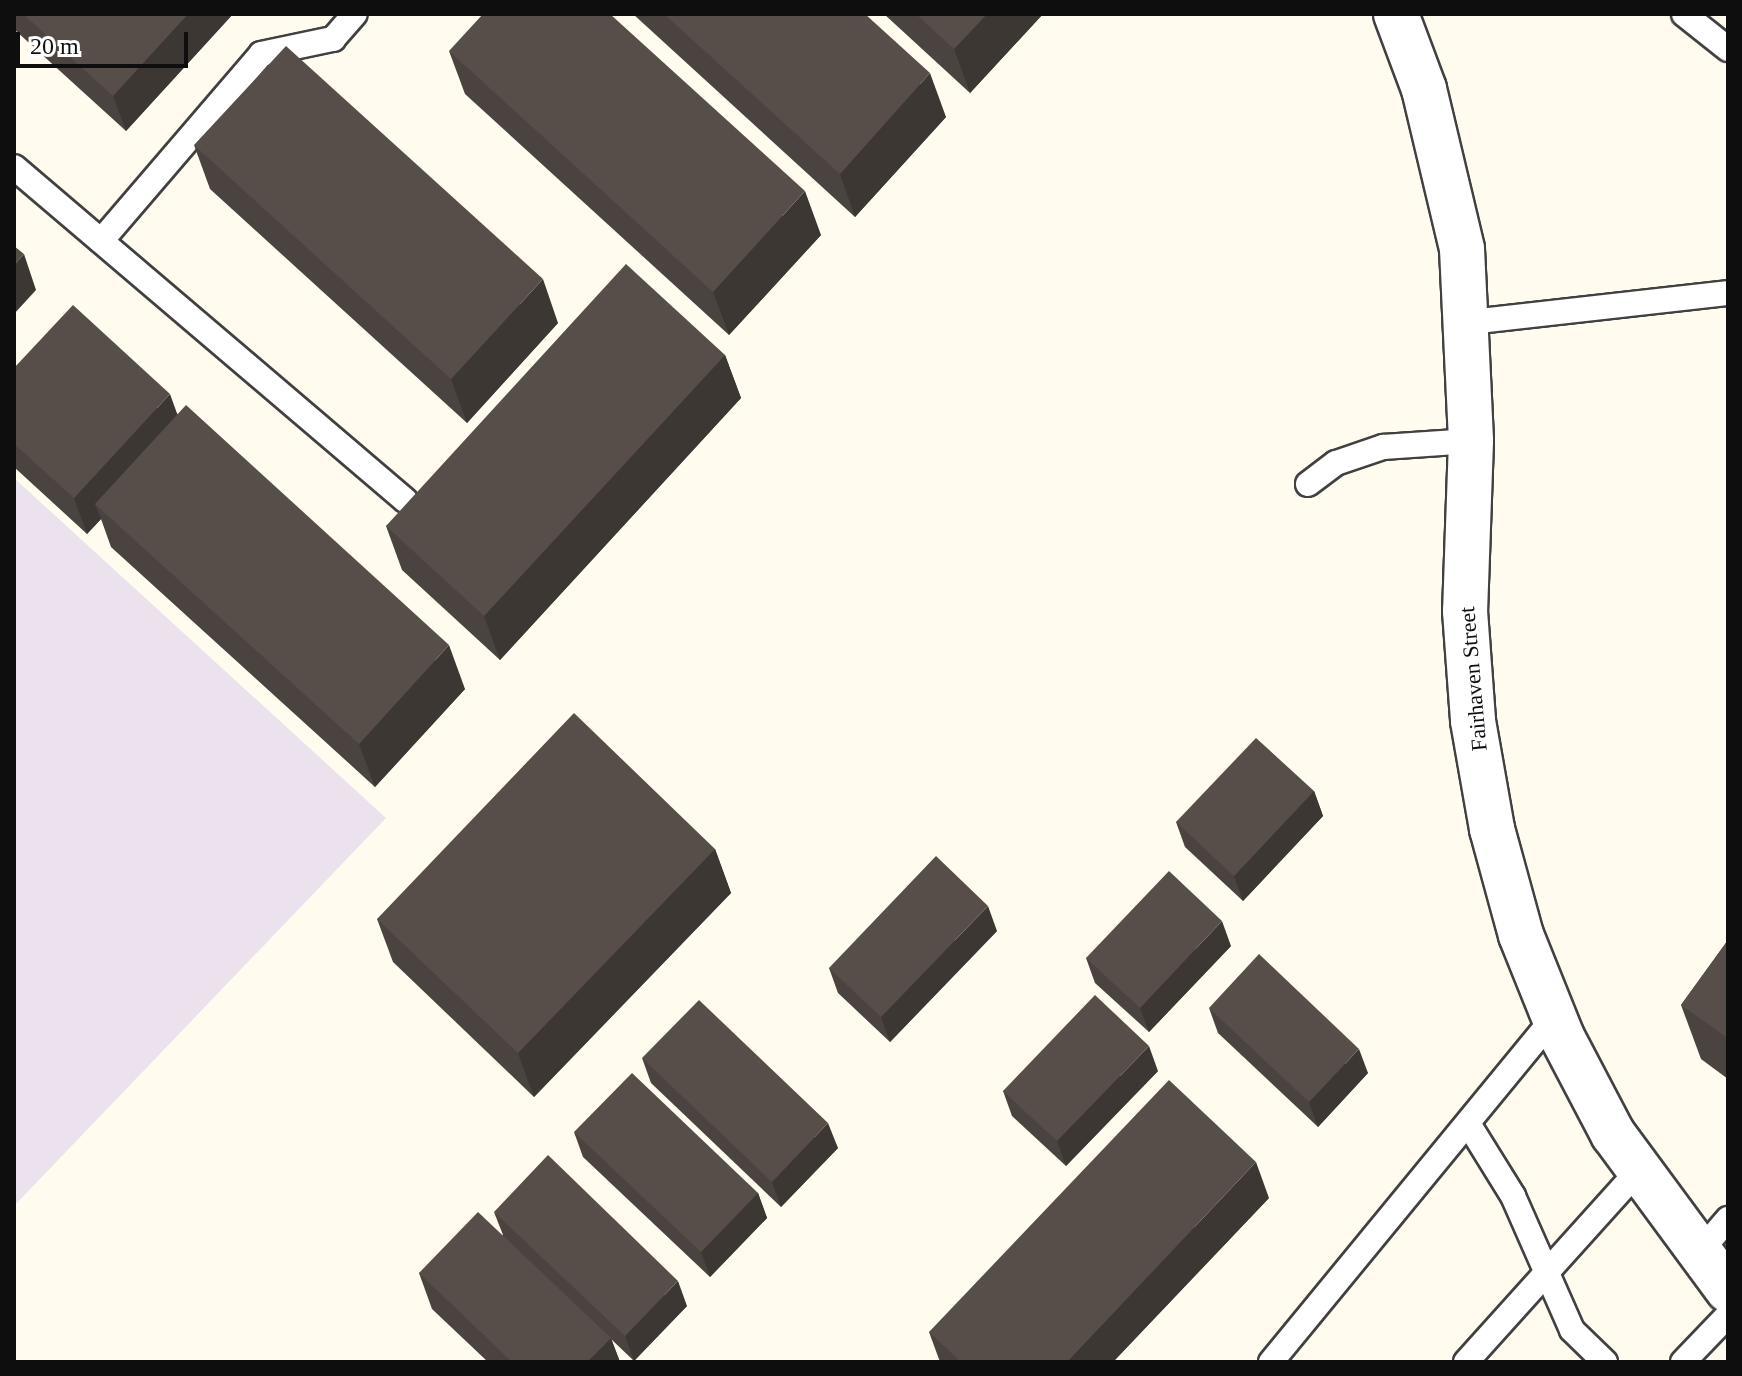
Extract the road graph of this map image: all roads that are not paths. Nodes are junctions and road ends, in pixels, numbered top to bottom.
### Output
1 (355, 14) edge
2 (1396, 14) edge
3 (1684, 14) edge
4 (1728, 49) edge
5 (14, 167) edge
6 (101, 241) junction
7 (1728, 293) edge
8 (1470, 322) junction
9 (1471, 441) junction
10 (1308, 484) dead end
11 (405, 500) edge
12 (1554, 1017) junction
13 (1469, 1125) junction
14 (1638, 1171) junction
15 (1728, 1219) edge
16 (1697, 1255) junction
17 (1546, 1272) junction
18 (1728, 1290) edge
19 (1728, 1315) edge
20 (1271, 1362) edge
21 (1466, 1362) edge
22 (1605, 1362) edge
23 (1683, 1362) edge

1 - 6 lane
2 - 8 street, Fairhaven Street
3 - 4 lane
5 - 6 lane
6 - 11 lane
7 - 8 lane
8 - 9 street, Fairhaven Street
9 - 10 lane
9 - 12 street, Fairhaven Street
12 - 13 lane
12 - 14 street, Fairhaven Street
13 - 17 lane
13 - 20 lane
14 - 16 street, Fairhaven Street
14 - 17 lane
15 - 16 lane
16 - 18 street, Fairhaven Street
17 - 21 lane
17 - 22 lane
19 - 23 lane

